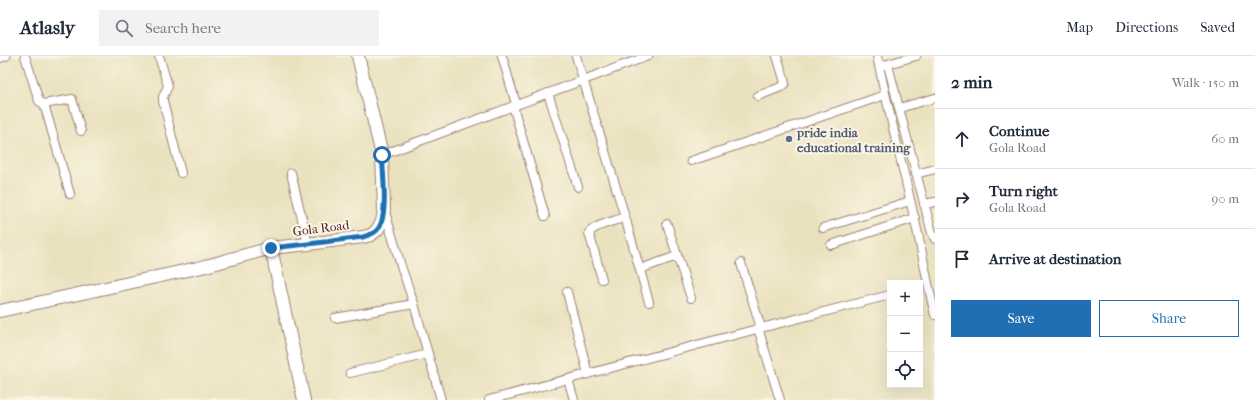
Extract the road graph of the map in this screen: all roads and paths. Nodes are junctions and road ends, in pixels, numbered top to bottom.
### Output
1 (6, 56) edge
2 (24, 56) edge
3 (159, 56) edge
4 (358, 56) edge
5 (502, 56) edge
6 (576, 56) edge
7 (648, 56) edge
8 (777, 56) edge
9 (877, 56) edge
10 (916, 56) edge
11 (0, 58) edge
12 (888, 65) junction
13 (879, 67) junction
14 (583, 80) junction
15 (548, 93) junction
16 (885, 95) junction
17 (758, 96) dead end
18 (935, 98) edge
19 (44, 104) junction
20 (515, 105) junction
21 (899, 108) junction
22 (81, 131) dead end
23 (382, 155) junction
24 (691, 161) dead end
25 (935, 169) edge
26 (181, 173) dead end
27 (292, 173) dead end
28 (916, 174) junction
29 (578, 187) dead end
30 (70, 194) dead end
31 (910, 201) junction
32 (935, 202) edge
33 (924, 204) junction
34 (384, 210) junction
35 (545, 216) dead end
36 (625, 217) junction
37 (915, 218) junction
38 (667, 224) dead end
39 (823, 228) dead end
40 (935, 239) edge
41 (308, 244) junction
42 (831, 245) dead end
43 (271, 248) junction
44 (677, 256) junction
45 (741, 263) dead end
46 (640, 269) junction
47 (602, 279) dead end
48 (924, 286) edge
49 (567, 292) dead end
50 (887, 296) edge
51 (691, 298) dead end
52 (649, 302) dead end
53 (414, 304) junction
54 (0, 311) edge
55 (935, 315) edge
56 (335, 318) dead end
57 (759, 328) junction
58 (428, 354) junction
59 (350, 373) dead end
60 (588, 374) junction
61 (568, 379) junction
62 (304, 400) edge
63 (441, 400) edge
64 (489, 400) edge
65 (574, 400) edge
66 (780, 400) edge

1 - 11 street
2 - 19 street
3 - 26 street
4 - 23 street, Gola Road
5 - 20 street
6 - 14 street
7 - 14 street
8 - 17 street
9 - 13 street
10 - 12 street
12 - 13 street
12 - 21 street
13 - 16 street
14 - 15 street
14 - 36 street
15 - 20 street
15 - 29 street
16 - 24 street
16 - 31 street
18 - 21 street
19 - 22 street
19 - 30 street
20 - 23 street
20 - 35 street
21 - 28 street
23 - 34 street, Gola Road
25 - 28 street
27 - 41 street
28 - 33 street
31 - 37 street
31 - 39 street
32 - 33 street
33 - 40 street
34 - 41 street, Gola Road
34 - 53 street
36 - 46 street
36 - 47 street
37 - 42 street
37 - 48 street
38 - 44 street
41 - 43 street, Gola Road
43 - 54 street, Gola Road
43 - 62 street
44 - 46 street
44 - 51 street
45 - 57 street
46 - 52 street
48 - 55 street
49 - 60 street
50 - 57 street
53 - 56 street
53 - 58 street
57 - 60 street
57 - 66 street
58 - 59 street
58 - 63 street
60 - 61 street
61 - 64 street
61 - 65 street

